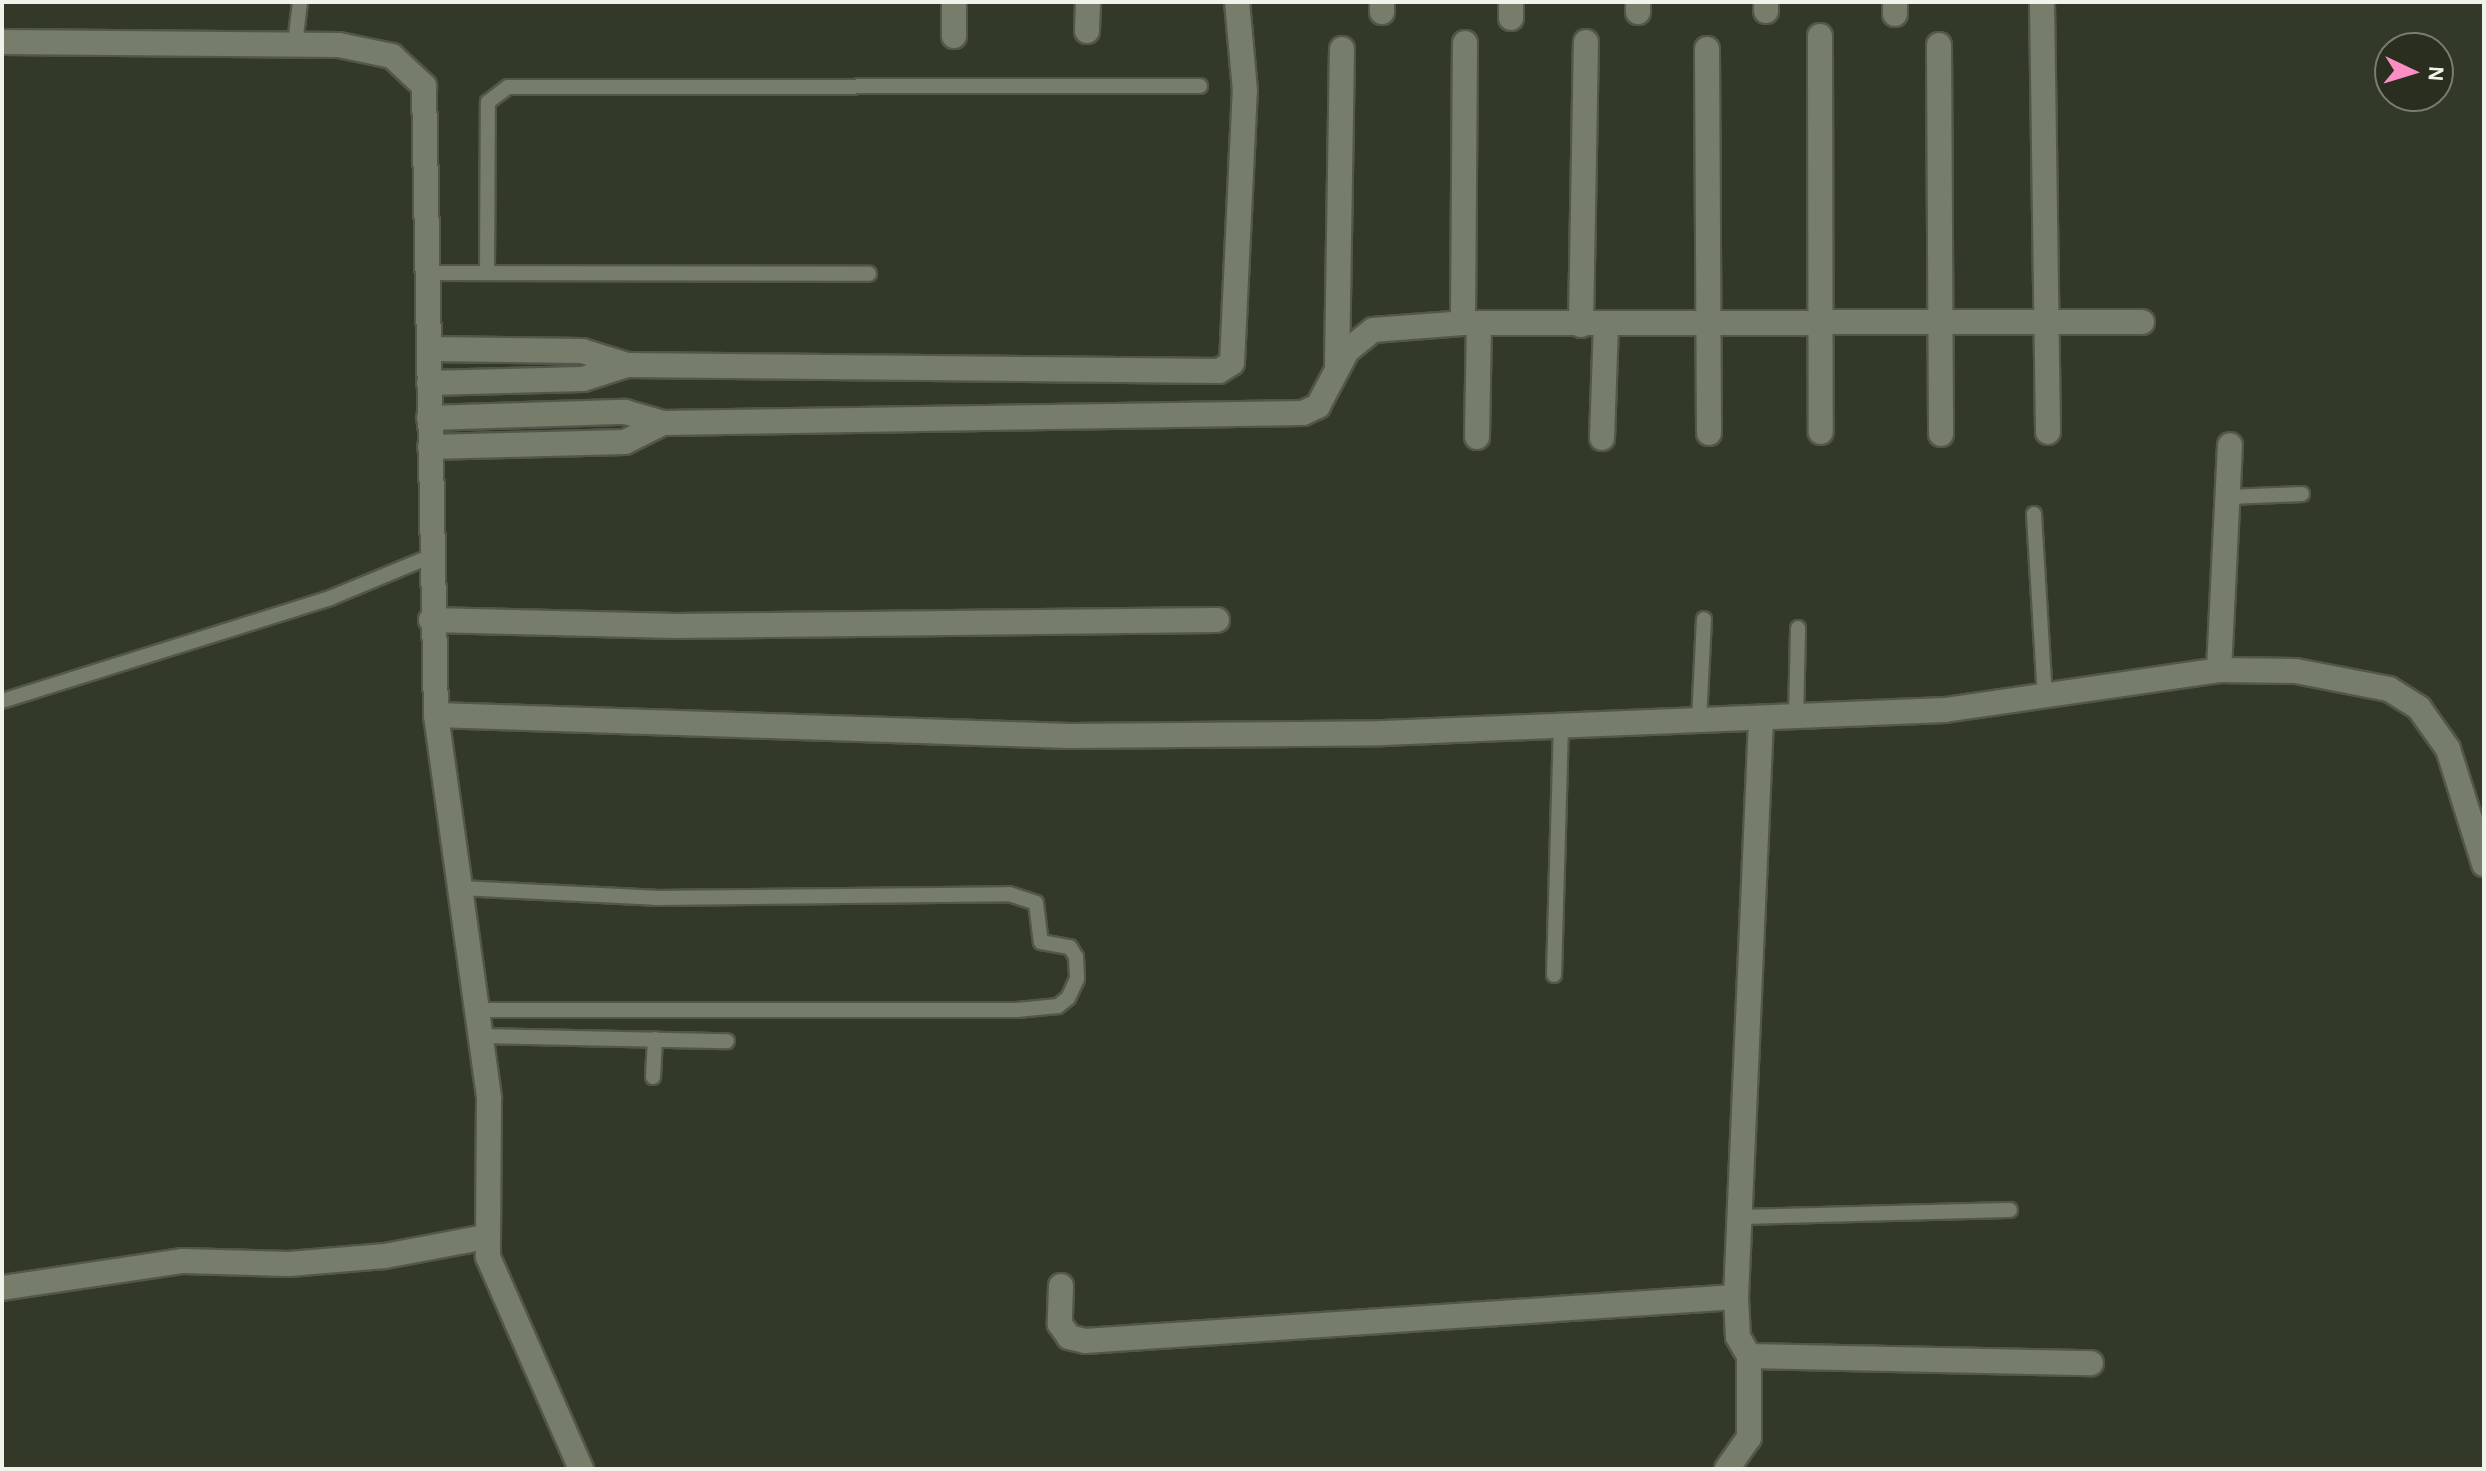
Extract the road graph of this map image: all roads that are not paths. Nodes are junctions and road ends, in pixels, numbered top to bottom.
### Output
1 (300, 2) edge
2 (954, 2) edge
3 (1088, 2) edge
4 (1237, 2) edge
5 (2042, 2) edge
6 (1087, 31) dead end
7 (954, 36) dead end
8 (1820, 36) dead end
9 (2, 42) edge
10 (1586, 42) dead end
11 (1465, 43) dead end
12 (295, 44) junction
13 (1939, 45) dead end
14 (1342, 49) dead end
15 (1707, 49) dead end
16 (1200, 86) dead end
17 (429, 273) junction
18 (487, 273) junction
19 (869, 274) dead end
20 (2142, 322) dead end
21 (1471, 323) junction
22 (2047, 323) junction
23 (1940, 324) junction
24 (1581, 325) junction
25 (1606, 325) junction
26 (1819, 325) junction
27 (1708, 326) junction
28 (430, 349) junction
29 (627, 365) junction
30 (1337, 369) junction
31 (429, 383) junction
32 (429, 418) junction
33 (663, 423) junction
34 (1821, 432) dead end
35 (2048, 432) dead end
36 (1709, 433) dead end
37 (1941, 434) dead end
38 (1477, 437) dead end
39 (1602, 438) dead end
40 (2230, 445) dead end
41 (430, 447) junction
42 (2302, 494) dead end
43 (2229, 497) junction
44 (2034, 514) dead end
45 (429, 557) junction
46 (1704, 619) dead end
47 (431, 620) junction
48 (1217, 620) dead end
49 (1798, 628) dead end
50 (2219, 670) junction
51 (2045, 699) junction
52 (2, 701) edge
53 (436, 715) junction
54 (1796, 719) junction
55 (1761, 720) junction
56 (1699, 721) junction
57 (1561, 724) junction
58 (2484, 864) edge
59 (460, 888) junction
60 (1554, 975) dead end
61 (477, 1010) junction
62 (481, 1036) junction
63 (655, 1039) junction
64 (727, 1041) dead end
65 (653, 1077) dead end
66 (2010, 1210) dead end
67 (1740, 1217) junction
68 (486, 1237) junction
69 (1061, 1286) dead end
70 (2, 1288) edge
71 (1736, 1297) junction
72 (1749, 1356) junction
73 (2091, 1363) dead end
74 (581, 1469) edge
75 (1727, 1469) edge

1 - 12 lane
2 - 7 street
3 - 6 street
4 - 29 street
5 - 22 street
8 - 26 street
9 - 12 street
10 - 24 street
11 - 21 street
12 - 17 street
13 - 23 street
14 - 30 street
15 - 27 street
16 - 18 lane
17 - 18 lane
17 - 28 street
18 - 19 lane
20 - 22 street
21 - 24 street
21 - 30 street
21 - 38 street
22 - 23 street
22 - 35 street
23 - 26 street
23 - 37 street
24 - 25 street
25 - 27 street
25 - 39 street
26 - 27 street
26 - 34 street
27 - 36 street
28 - 29 street
28 - 31 street
29 - 31 street
30 - 33 street
31 - 32 street
32 - 33 street
32 - 41 street
33 - 41 street
40 - 43 street
41 - 45 street
42 - 43 lane
43 - 50 street
44 - 51 lane
45 - 47 street
45 - 52 lane
46 - 56 lane
47 - 48 street
47 - 53 street
49 - 54 lane
50 - 51 street
50 - 58 street
51 - 54 street
53 - 57 street
53 - 59 street
54 - 55 street
55 - 56 street
55 - 67 street
56 - 57 street
57 - 60 lane
59 - 61 street
59 - 61 lane
61 - 62 street
62 - 63 lane
62 - 68 street
63 - 64 lane
63 - 65 lane
66 - 67 lane
67 - 71 street
68 - 70 street
68 - 74 street
69 - 71 street
71 - 72 street
72 - 73 street
72 - 75 street

